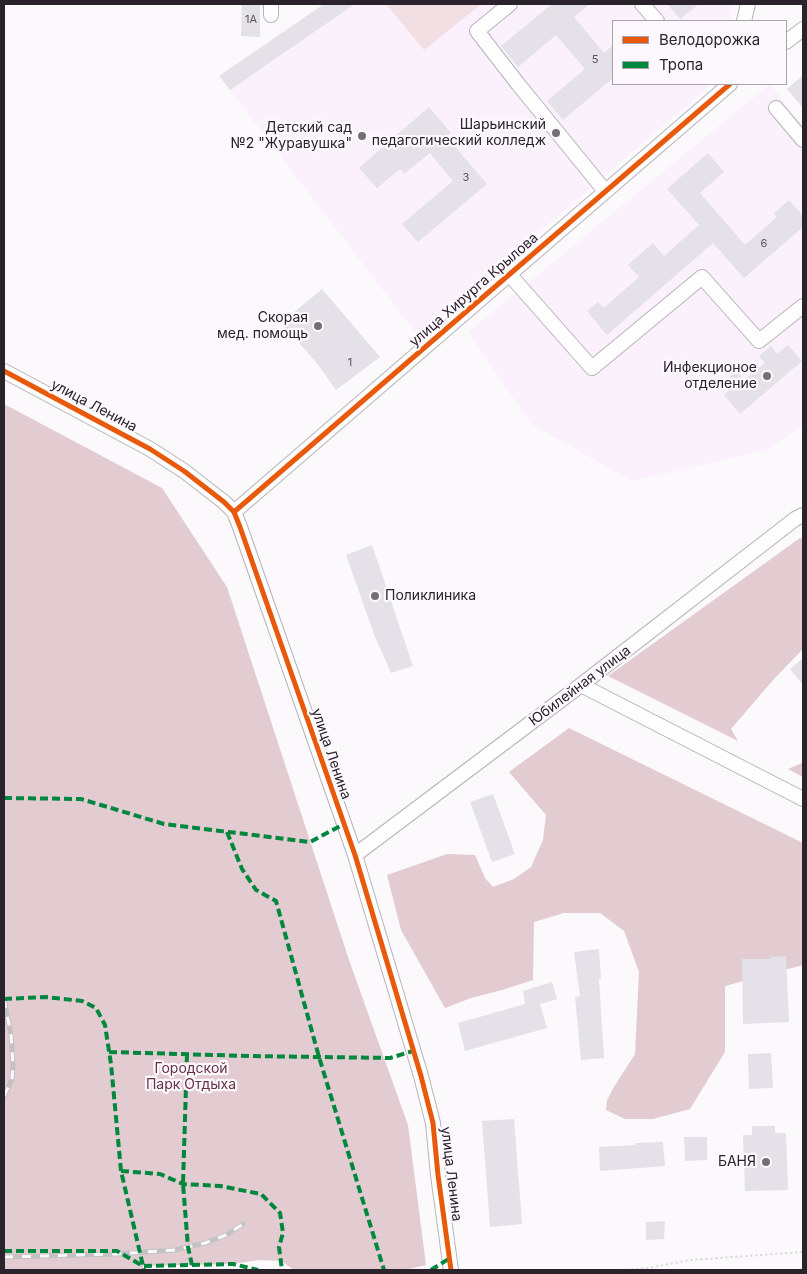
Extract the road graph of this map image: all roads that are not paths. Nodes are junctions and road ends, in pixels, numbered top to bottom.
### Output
1 (510, 4) edge
2 (642, 4) edge
3 (748, 4) edge
4 (656, 20) edge
5 (744, 20) edge
6 (803, 30) edge
7 (787, 41) edge
8 (725, 85) edge
9 (776, 108) dead end
10 (803, 140) edge
11 (605, 191) junction
12 (509, 274) junction
13 (803, 306) edge
14 (4, 371) edge
15 (234, 512) junction
16 (803, 515) edge
17 (581, 685) junction
18 (803, 799) edge
19 (355, 855) junction
20 (451, 1270) edge

1 - 11 street
2 - 4 street
3 - 5 street
6 - 7 street
8 - 11 street, улица Хирурга Крылова
9 - 10 street
11 - 12 street, улица Хирурга Крылова
12 - 13 street
12 - 15 street, улица Хирурга Крылова
14 - 15 street, улица Ленина
15 - 19 street, улица Ленина
16 - 17 street, Юбилейная улица
17 - 18 street
17 - 19 street, Юбилейная улица
19 - 20 street, улица Ленина

